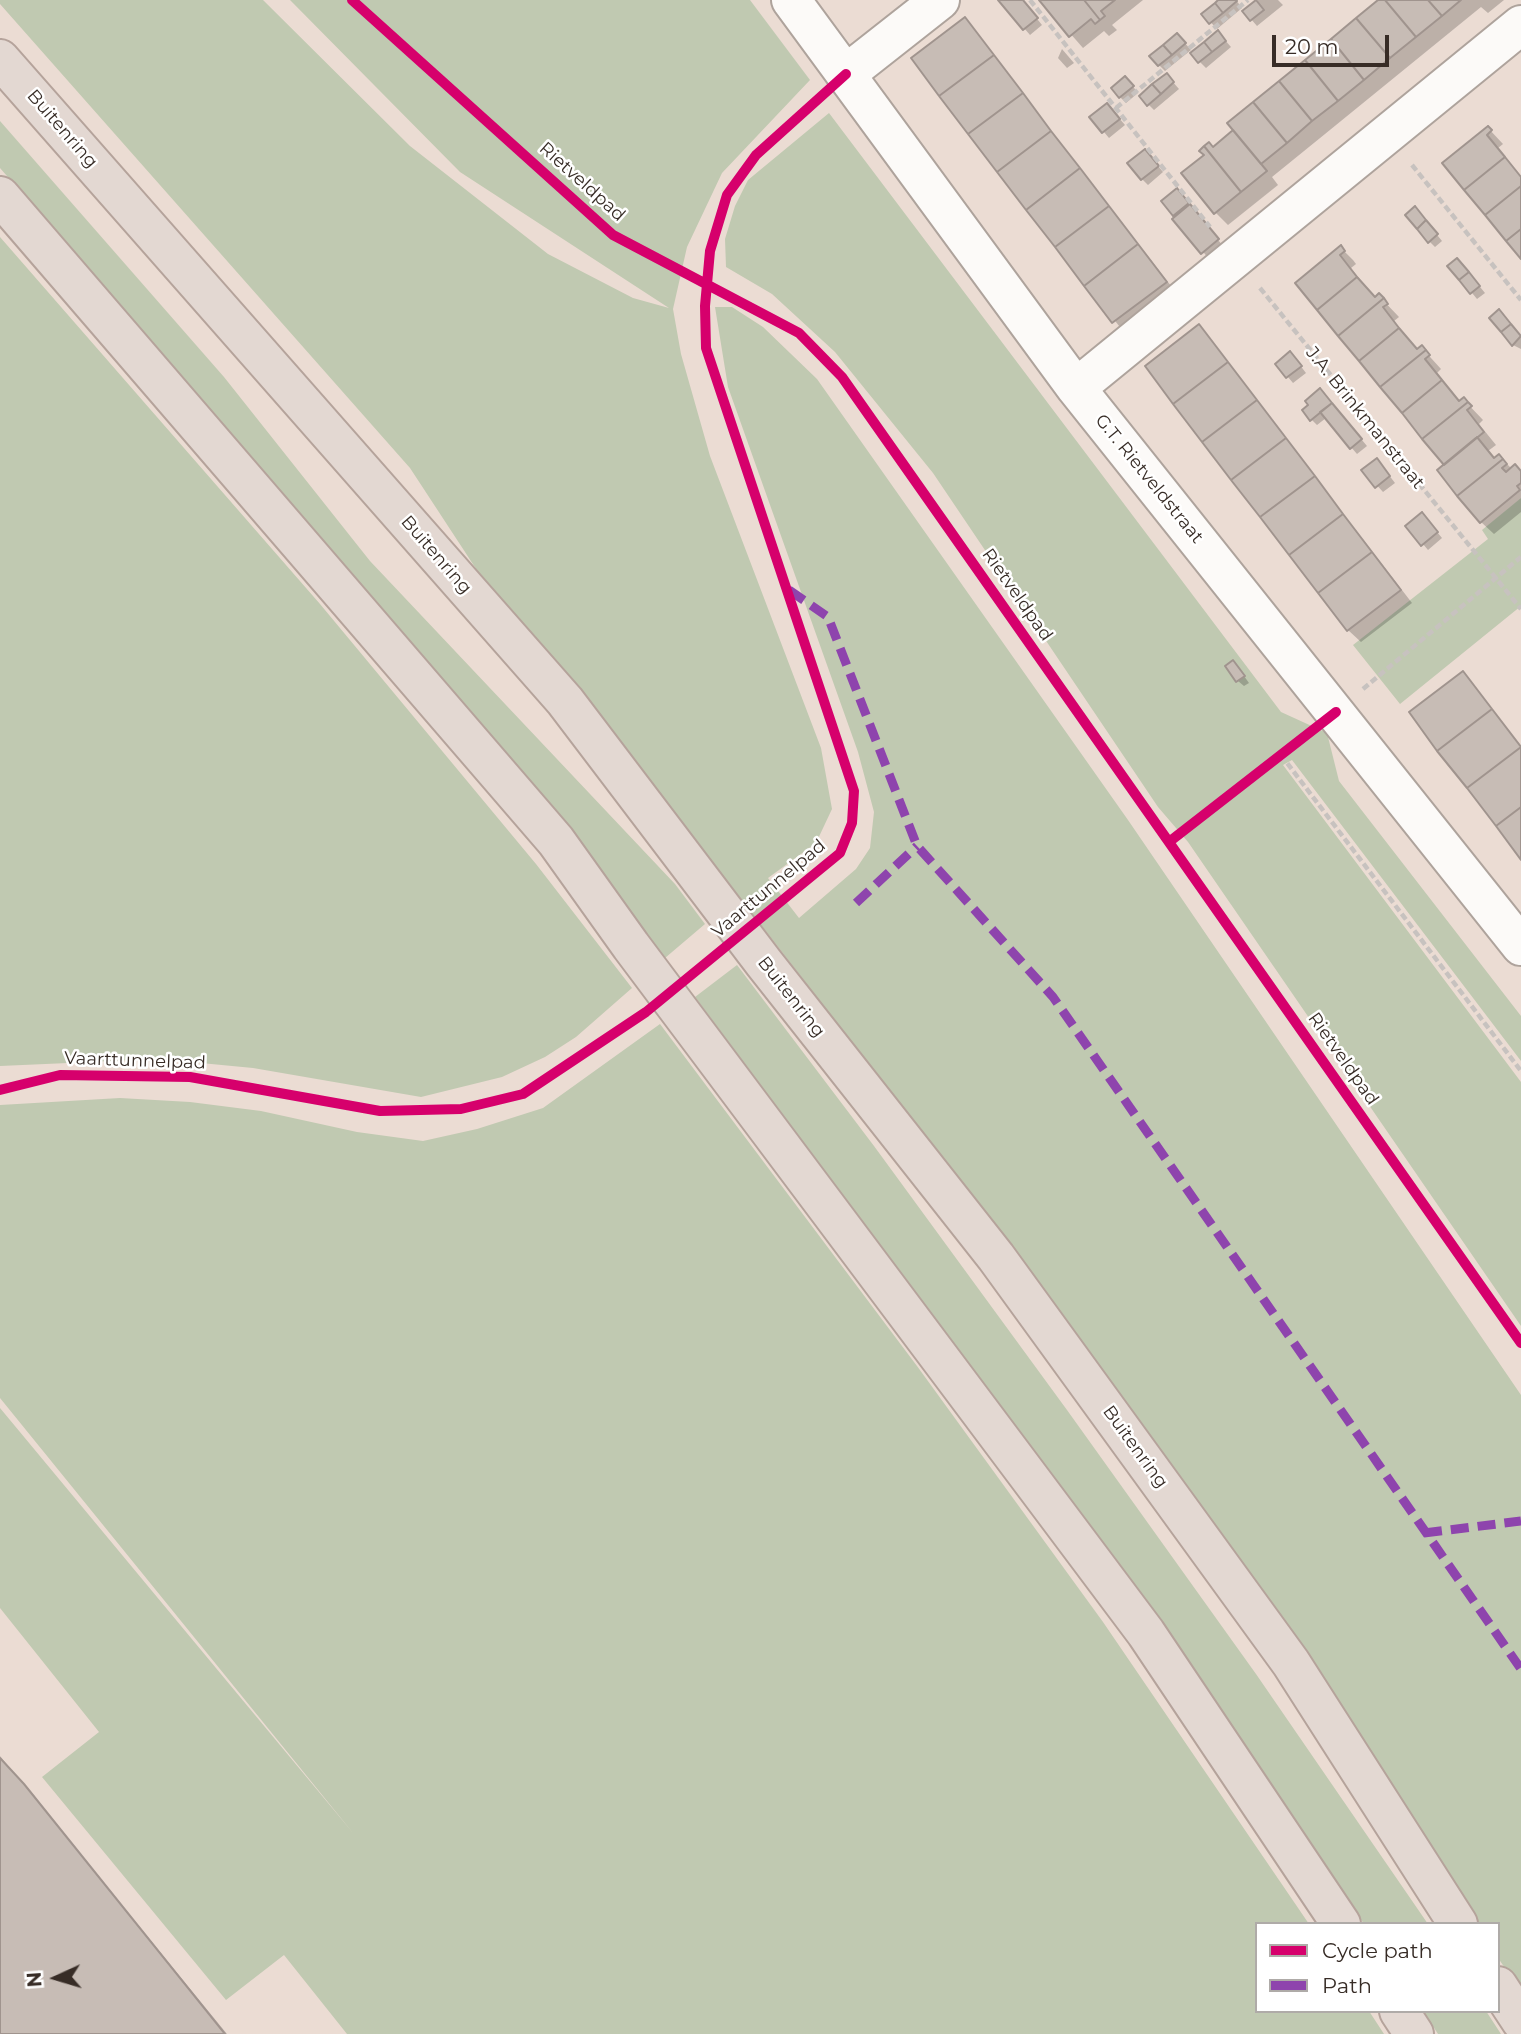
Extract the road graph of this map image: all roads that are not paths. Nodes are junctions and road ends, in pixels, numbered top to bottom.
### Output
1 (791, 0) edge
2 (924, 5) edge
3 (1521, 25) edge
4 (0, 59) edge
5 (846, 74) junction
6 (0, 196) edge
7 (1076, 388) junction
8 (1521, 946) edge
9 (1340, 1922) edge
10 (1457, 1922) edge
11 (1500, 1989) edge
12 (1400, 2013) edge
13 (1521, 2021) edge
14 (1414, 2034) edge

1 - 5 street, G.T. Rietveldstraat
2 - 5 street
3 - 7 street
4 - 10 highway, Buitenring
5 - 7 street, G.T. Rietveldstraat
6 - 9 highway
7 - 8 street, G.T. Rietveldstraat
11 - 13 highway
12 - 14 highway

